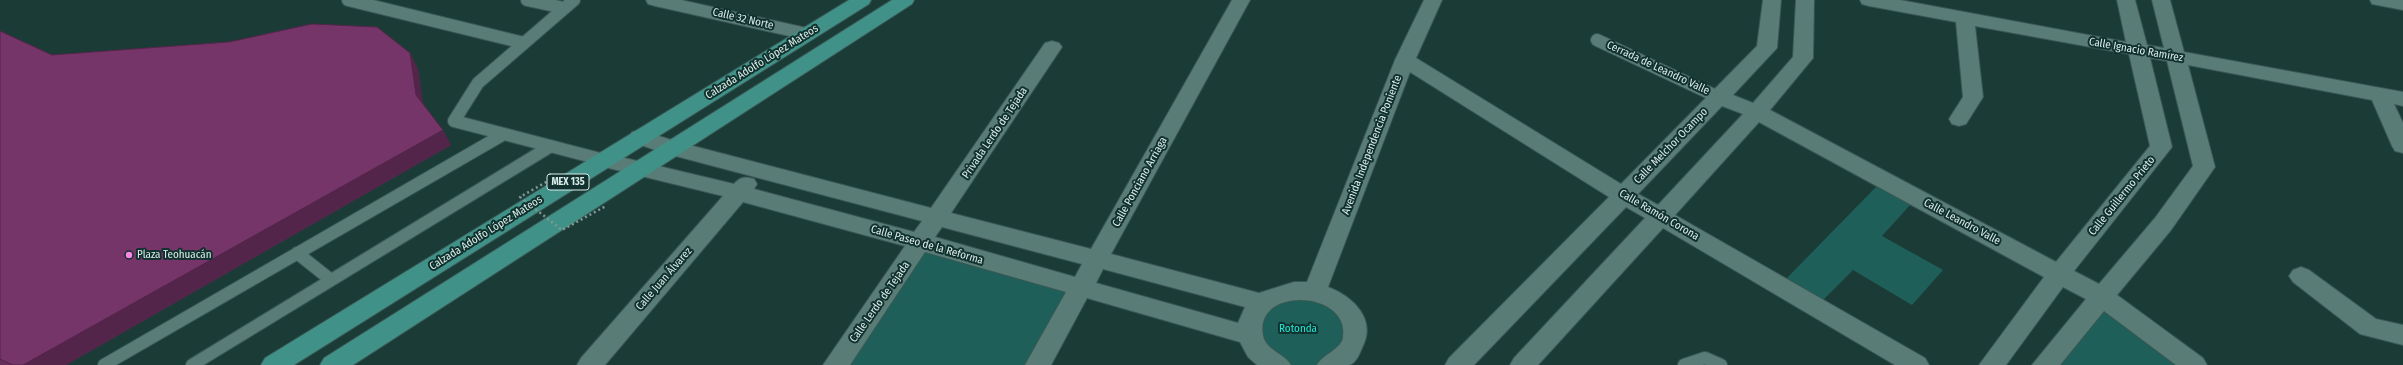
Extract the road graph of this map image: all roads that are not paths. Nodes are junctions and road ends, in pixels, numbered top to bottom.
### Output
1 (348, 0) edge
2 (527, 0) edge
3 (574, 0) edge
4 (655, 0) edge
5 (862, 0) edge
6 (904, 0) edge
7 (1241, 0) edge
8 (1433, 0) edge
9 (1772, 0) edge
10 (1805, 0) edge
11 (1869, 0) edge
12 (2126, 0) edge
13 (2161, 0) edge
14 (2379, 0) edge
15 (2403, 4) edge
16 (564, 8) junction
17 (1965, 18) junction
18 (807, 34) junction
19 (1597, 40) dead end
20 (524, 43) junction
21 (1052, 47) dead end
22 (2138, 50) junction
23 (2177, 57) junction
24 (1405, 60) junction
25 (2380, 95) junction
26 (1718, 97) junction
27 (2403, 99) edge
28 (1757, 112) junction
29 (1959, 119) dead end
30 (504, 134) junction
31 (640, 137) junction
32 (551, 146) junction
33 (2403, 146) edge
34 (672, 148) junction
35 (604, 160) junction
36 (641, 168) junction
37 (758, 171) junction
38 (737, 193) junction
39 (1623, 195) junction
40 (1660, 216) junction
41 (938, 218) junction
42 (921, 243) junction
43 (297, 253) junction
44 (1097, 260) junction
45 (2059, 274) junction
46 (2301, 276) dead end
47 (331, 280) junction
48 (1080, 289) junction
49 (1315, 291) junction
50 (2102, 297) junction
51 (1260, 302) junction
52 (1249, 335) junction
53 (2403, 335) edge
54 (1342, 363) edge
55 (104, 365) edge
56 (192, 365) edge
57 (274, 365) edge
58 (334, 365) edge
59 (590, 365) edge
60 (836, 365) edge
61 (1038, 365) edge
62 (1278, 365) edge
63 (1458, 365) edge
64 (1523, 365) edge
65 (1684, 365) edge
66 (1721, 365) edge
67 (1916, 365) edge
68 (1992, 365) edge
69 (2045, 365) edge
70 (2194, 365) edge

1 - 20 lane
2 - 16 lane
3 - 16 lane
4 - 18 street, Calle 32 Norte
5 - 18 main road, Calzada Adolfo López Mateos / MEX 135
6 - 34 main road, MEX 135
7 - 44 street, Calle Ponciano Arriaga
8 - 24 street, Avenida Independencia Poniente
9 - 26 street, Calle Melchor Ocampo
10 - 28 street
11 - 17 street, Calle Ignacio Ramírez
12 - 22 street, Calle Guillermo Prieto
13 - 23 street
14 - 15 street
16 - 20 lane
17 - 22 street, Calle Ignacio Ramírez
17 - 29 street
18 - 31 main road, Calzada Adolfo López Mateos / MEX 135
19 - 26 lane, Cerrada de Leandro Valle
20 - 30 lane
21 - 41 street, Privada Lerdo de Tejada
22 - 23 street, Calle Ignacio Ramírez
22 - 45 street, Calle Guillermo Prieto
23 - 25 street, Calle Ignacio Ramírez
23 - 50 street
24 - 39 street, Calle Ramón Corona
24 - 49 street, Avenida Independencia Poniente
25 - 27 street, Calle Ignacio Ramírez
25 - 33 street
26 - 28 street, Calle Leandro Valle
26 - 39 street, Calle Melchor Ocampo
28 - 40 street
28 - 45 street, Calle Leandro Valle
30 - 32 lane
30 - 43 lane
31 - 34 street
31 - 35 main road, Calzada Adolfo López Mateos / MEX 135
32 - 35 lane
32 - 47 lane
34 - 36 main road, MEX 135
34 - 37 street
35 - 36 street, Calle Paseo de la Reforma
35 - 57 main road, Calzada Adolfo López Mateos / MEX 135
36 - 38 street, Calle Paseo de la Reforma
36 - 58 main road, MEX 135
37 - 38 street, Calle Juan Álvarez
37 - 41 street
38 - 42 street, Calle Paseo de la Reforma
38 - 59 street, Calle Juan Álvarez
39 - 40 street, Calle Ramón Corona
39 - 63 street, Calle Melchor Ocampo
40 - 64 street
40 - 67 street, Calle Ramón Corona
41 - 42 street, Calle Lerdo de Tejada
41 - 44 street
42 - 48 street, Calle Paseo de la Reforma
42 - 60 street, Calle Lerdo de Tejada
43 - 47 lane
43 - 55 lane
44 - 48 street, Calle Ponciano Arriaga
44 - 51 street
45 - 50 street, Calle Leandro Valle
45 - 68 street, Calle Guillermo Prieto
46 - 53 street
47 - 56 lane
48 - 52 street, Calle Paseo de la Reforma
48 - 61 street, Calle Ponciano Arriaga
49 - 51 street
49 - 54 street
50 - 69 street
50 - 70 street, Calle Leandro Valle
51 - 52 street
52 - 62 street
65 - 66 lane

